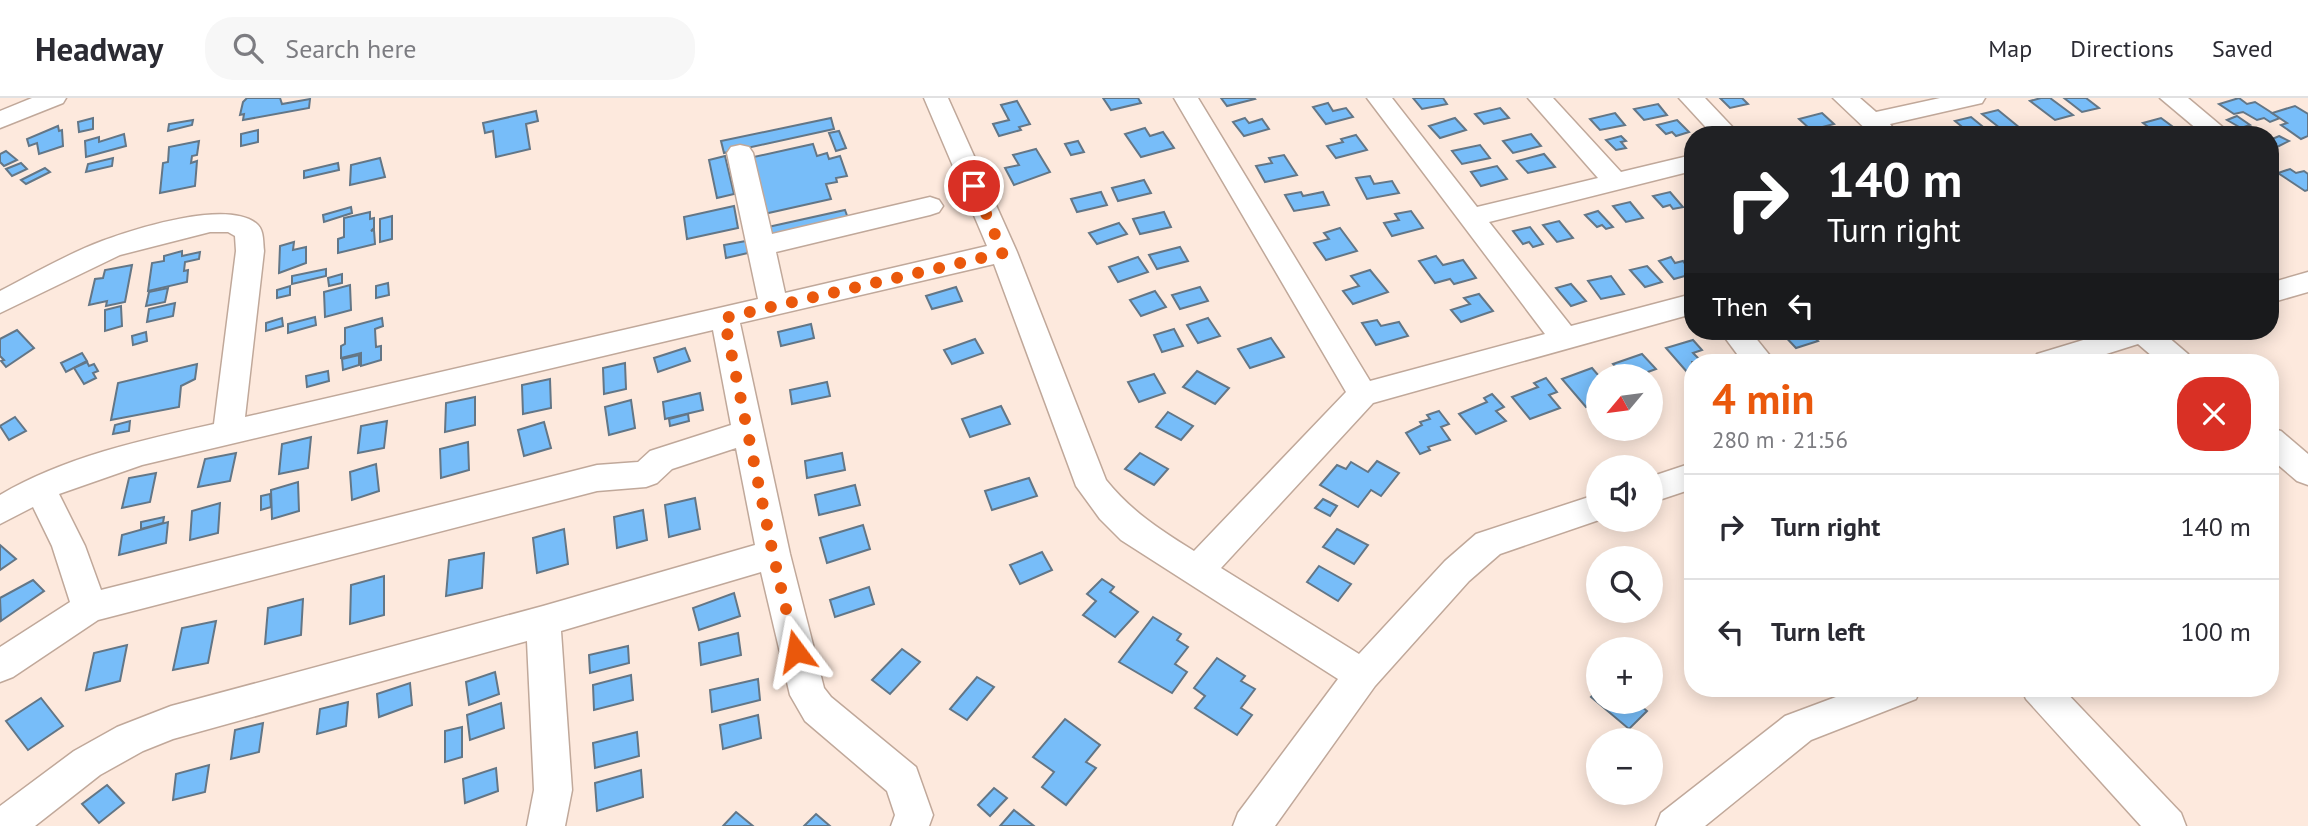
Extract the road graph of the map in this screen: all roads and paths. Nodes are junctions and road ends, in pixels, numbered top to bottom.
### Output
1 (54, 98) edge
2 (936, 98) edge
3 (1186, 98) edge
4 (1379, 98) edge
5 (1540, 98) edge
6 (1691, 98) edge
7 (1845, 98) edge
8 (1973, 98) edge
9 (2172, 98) edge
10 (0, 120) edge
11 (1719, 126) edge
12 (1877, 126) edge
13 (1885, 126) edge
14 (2208, 126) edge
15 (740, 153) dead end
16 (1684, 165) edge
17 (1616, 182) junction
18 (930, 206) dead end
19 (1471, 217) junction
20 (760, 246) junction
21 (1003, 253) junction
22 (2308, 282) edge
23 (2279, 290) edge
24 (0, 303) edge
25 (774, 305) junction
26 (1684, 306) edge
27 (724, 318) junction
28 (1565, 338) junction
29 (1742, 340) edge
30 (2117, 340) edge
31 (2155, 340) edge
32 (1753, 354) edge
33 (2072, 354) edge
34 (2169, 354) edge
35 (1363, 394) junction
36 (748, 432) junction
37 (228, 433) junction
38 (2279, 448) edge
39 (2308, 472) edge
40 (1684, 479) edge
41 (1663, 486) edge
42 (38, 488) junction
43 (0, 511) edge
44 (1586, 511) edge
45 (773, 554) junction
46 (1198, 570) junction
47 (89, 608) junction
48 (543, 621) junction
49 (0, 666) edge
50 (1362, 676) junction
51 (1879, 697) edge
52 (2047, 697) edge
53 (4, 826) edge
54 (546, 826) edge
55 (910, 826) edge
56 (1252, 826) edge
57 (1675, 826) edge
58 (2167, 826) edge

1 - 10 street
2 - 21 street
3 - 35 street
4 - 19 street
5 - 17 street
6 - 11 street
7 - 12 street
8 - 13 street
9 - 14 street
15 - 20 street
16 - 17 street
17 - 19 street
18 - 20 street
19 - 28 street
20 - 25 street
21 - 25 street
21 - 46 street
22 - 23 street
24 - 37 street
25 - 27 street
26 - 28 street
27 - 36 street
27 - 37 street
28 - 35 street
29 - 32 street
30 - 33 street
31 - 34 street
35 - 46 street
36 - 45 street
36 - 47 street
37 - 42 street
38 - 39 street
40 - 41 street
42 - 43 street
42 - 47 street
44 - 50 street
45 - 48 street
45 - 55 street
46 - 50 street
47 - 49 street
48 - 53 street
48 - 54 street
50 - 56 street
51 - 57 street
52 - 58 street

